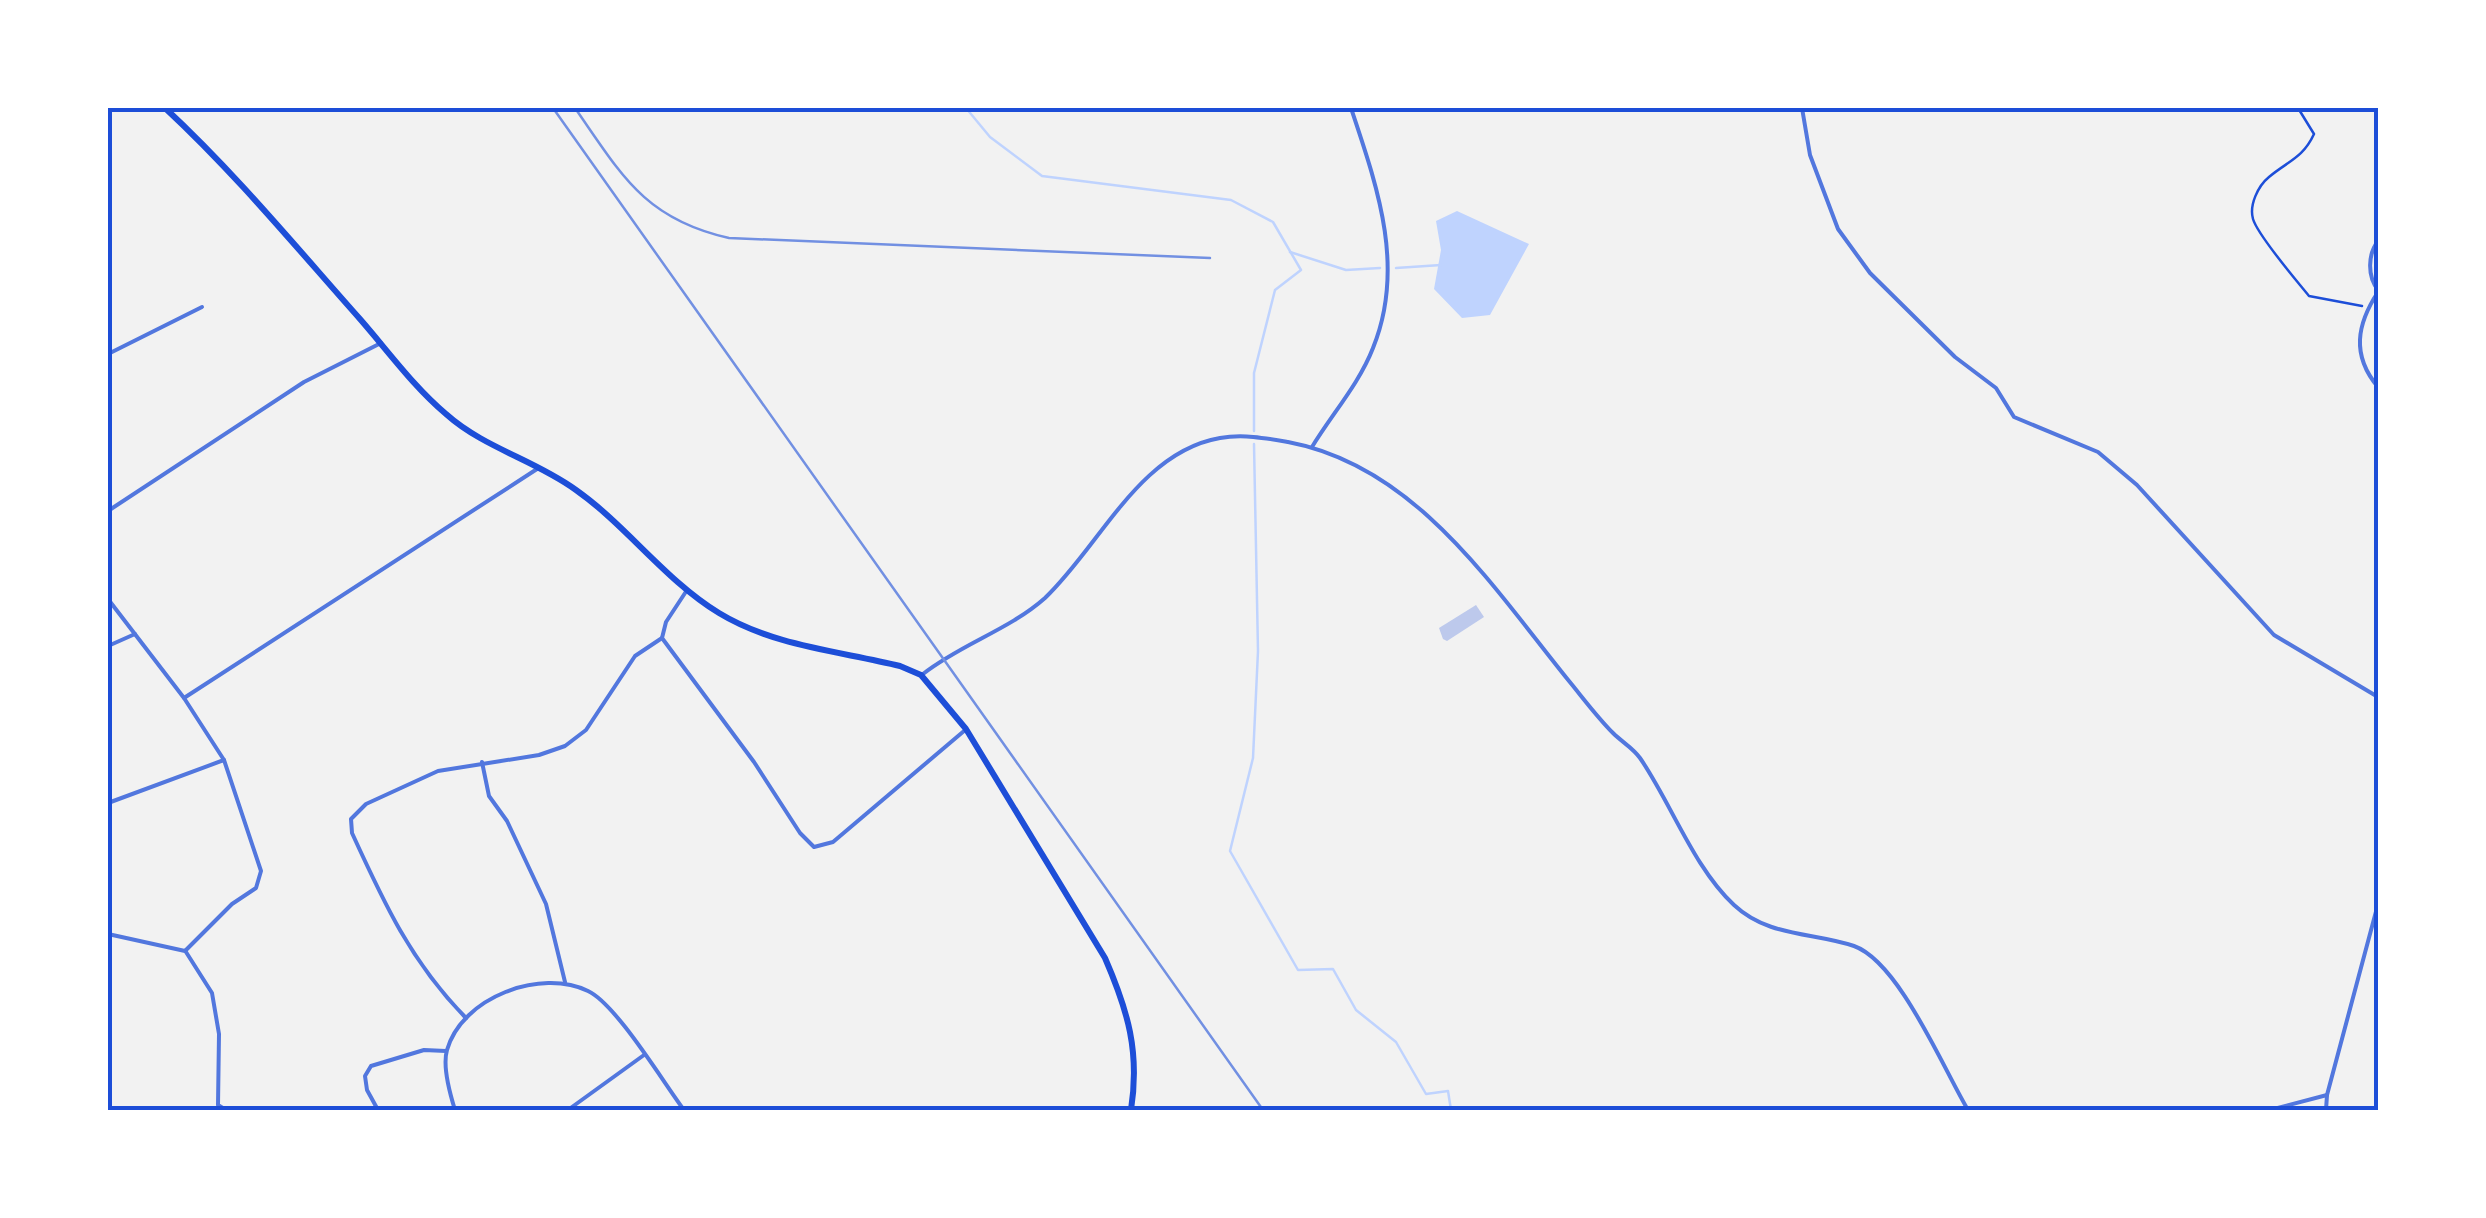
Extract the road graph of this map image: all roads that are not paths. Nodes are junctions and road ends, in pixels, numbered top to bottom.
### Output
1 (164, 108) edge
2 (1351, 108) edge
3 (1802, 108) edge
4 (2378, 240) edge
5 (2378, 291) edge
6 (202, 308) dead end
7 (381, 343) junction
8 (108, 354) edge
9 (2378, 387) edge
10 (1312, 446) junction
11 (540, 467) junction
12 (108, 512) edge
13 (687, 590) junction
14 (108, 599) edge
15 (135, 634) junction
16 (662, 638) junction
17 (108, 646) edge
18 (921, 676) junction
19 (2378, 697) edge
20 (184, 698) junction
21 (966, 729) junction
22 (224, 760) junction
23 (482, 762) junction
24 (108, 803) edge
25 (2378, 904) edge
26 (108, 934) edge
27 (186, 951) junction
28 (565, 982) junction
29 (466, 1018) junction
30 (446, 1050) junction
31 (644, 1055) junction
32 (2327, 1095) junction
33 (216, 1108) edge
34 (226, 1110) edge
35 (378, 1110) edge
36 (455, 1110) edge
37 (574, 1110) edge
38 (684, 1110) edge
39 (1131, 1110) edge
40 (1968, 1110) edge
41 (2270, 1110) edge
42 (2326, 1110) edge

1 - 7 main road
2 - 10 street
3 - 19 street
4 - 5 street
5 - 9 street
6 - 8 street
7 - 11 main road
7 - 12 street
10 - 18 street
10 - 40 street
11 - 13 main road
11 - 20 street
13 - 16 street
13 - 18 main road
14 - 15 street
15 - 17 street
15 - 20 street
16 - 21 street
16 - 23 street
18 - 21 main road
20 - 22 street
21 - 39 main road
22 - 24 street
22 - 27 street
23 - 28 street
23 - 29 street
25 - 32 street
26 - 27 street
27 - 33 street
28 - 29 street
28 - 31 street
29 - 30 street
30 - 35 street
30 - 36 street
31 - 37 street
31 - 38 street
32 - 41 street
32 - 42 street
33 - 34 street

